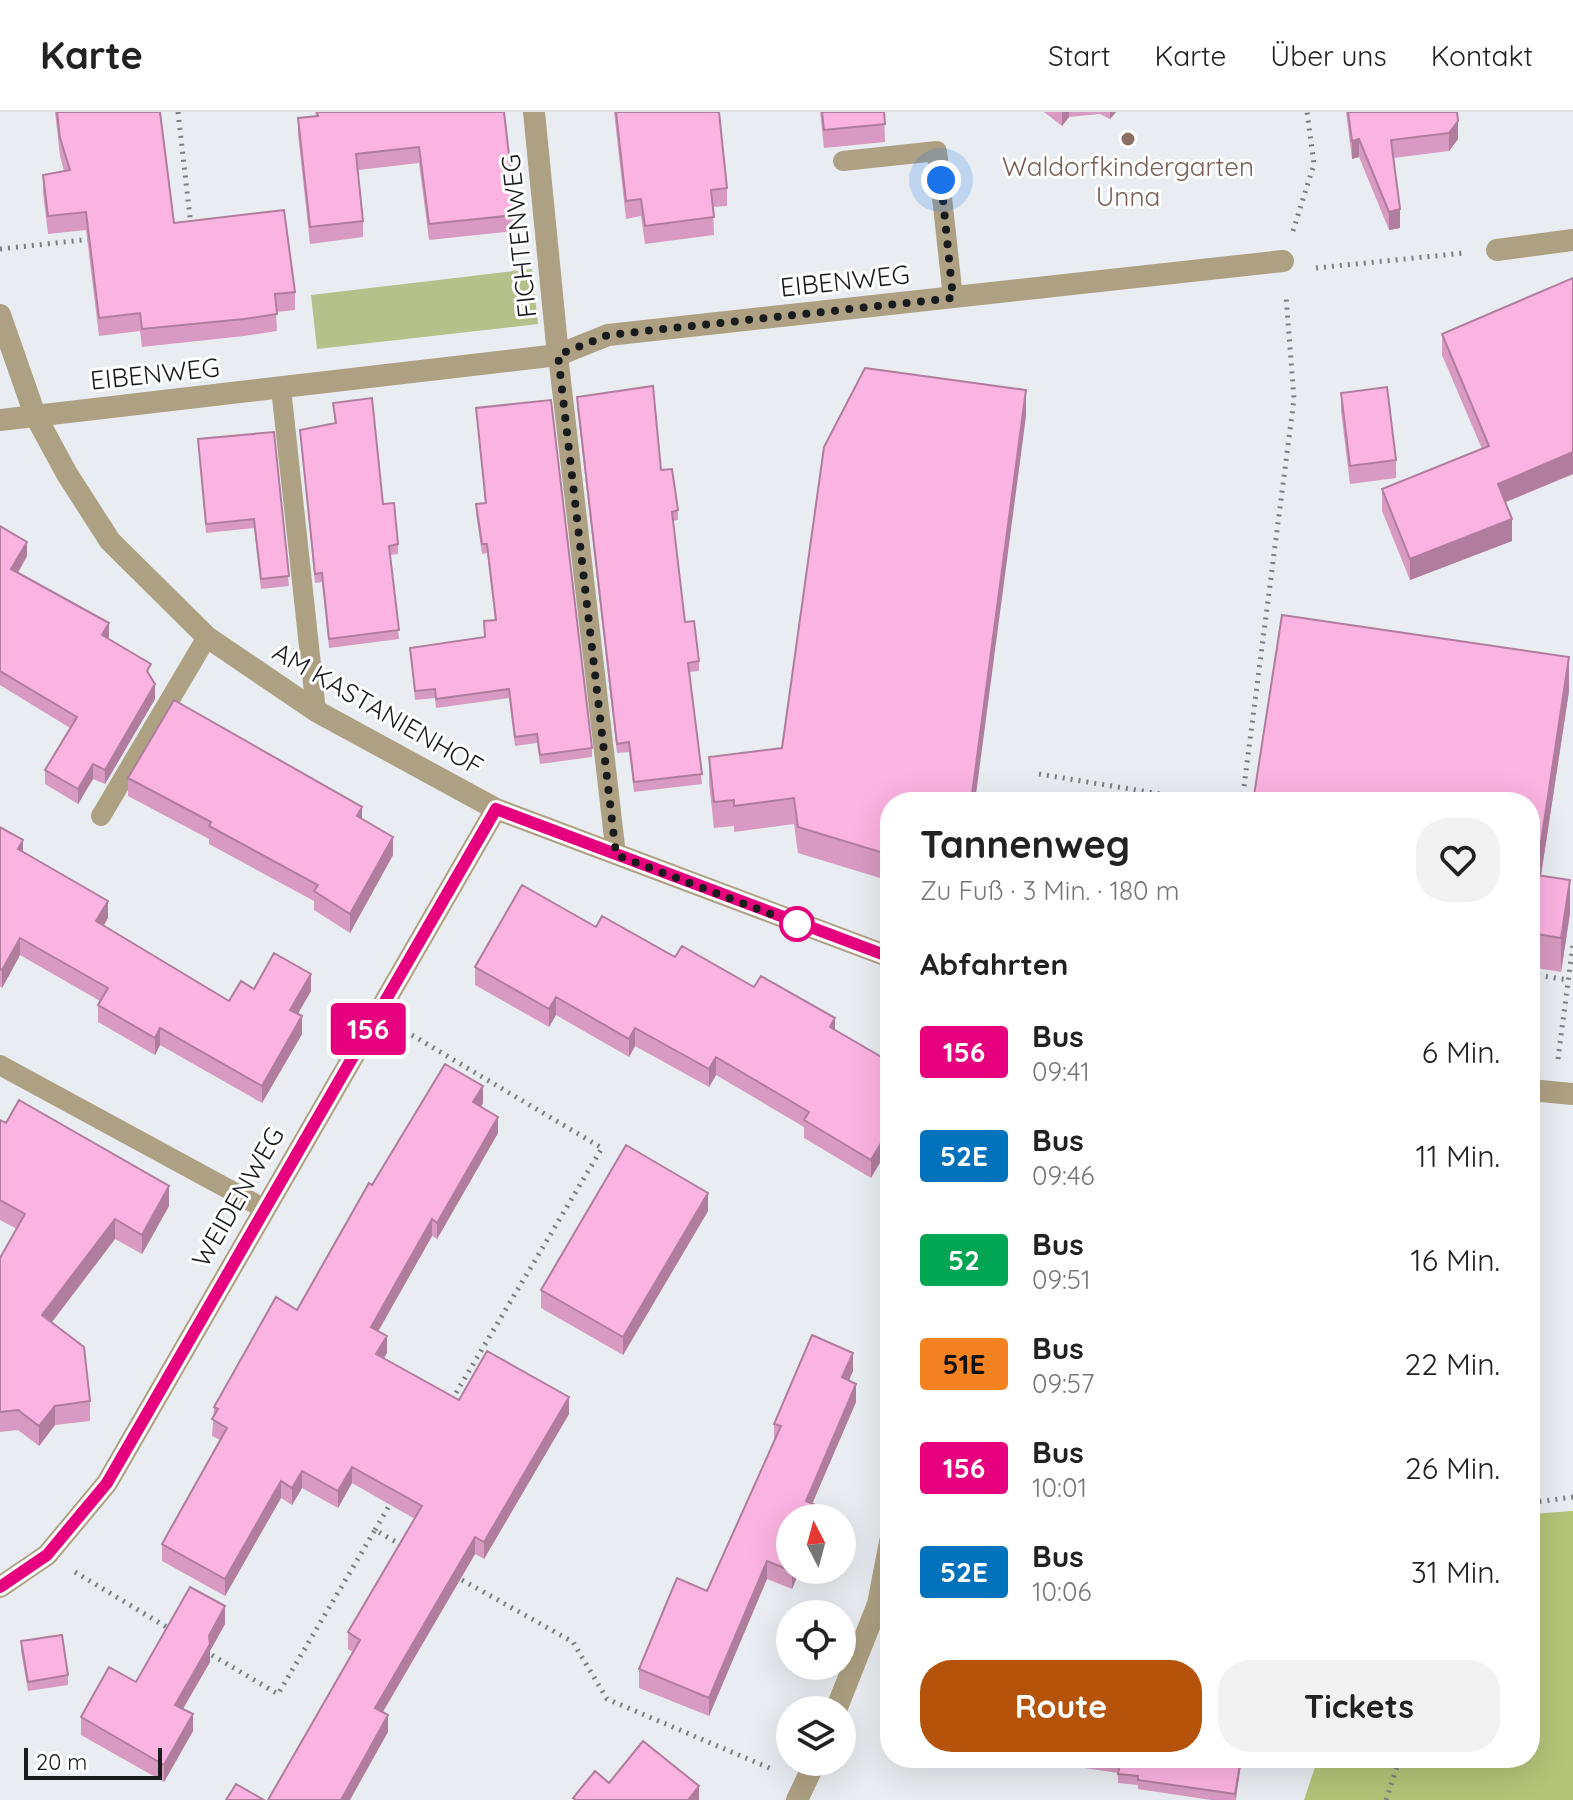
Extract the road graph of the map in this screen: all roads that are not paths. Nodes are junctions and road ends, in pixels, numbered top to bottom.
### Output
1 (534, 112) edge
2 (843, 161) dead end
3 (1573, 240) edge
4 (1497, 250) road end
5 (1283, 261) road end
6 (953, 298) junction
7 (0, 315) edge
8 (558, 355) junction
9 (281, 388) junction
10 (35, 415) junction
11 (0, 420) edge
12 (207, 637) junction
13 (316, 711) junction
14 (496, 809) junction
15 (101, 816) dead end
16 (616, 855) junction
17 (880, 953) edge
18 (0, 1065) edge
19 (1540, 1091) edge
20 (1573, 1094) edge
21 (263, 1208) junction
22 (0, 1587) edge
23 (880, 1614) edge
24 (842, 1696) edge

1 - 8 street, FICHTENWEG
2 - 6 lane
3 - 4 street
5 - 6 street, EIBENWEG
6 - 8 street, EIBENWEG
7 - 10 street, AM KASTANIENHOF
8 - 9 street, EIBENWEG
8 - 16 lane
9 - 10 street, EIBENWEG
9 - 13 lane
10 - 11 street, EIBENWEG
10 - 12 street, AM KASTANIENHOF
12 - 13 street, AM KASTANIENHOF
12 - 15 lane
13 - 14 street, AM KASTANIENHOF
14 - 16 street, AM KASTANIENHOF
14 - 21 street, WEIDENWEG
16 - 17 street, AM KASTANIENHOF
18 - 21 lane
19 - 20 street
21 - 22 street, WEIDENWEG
23 - 24 street

